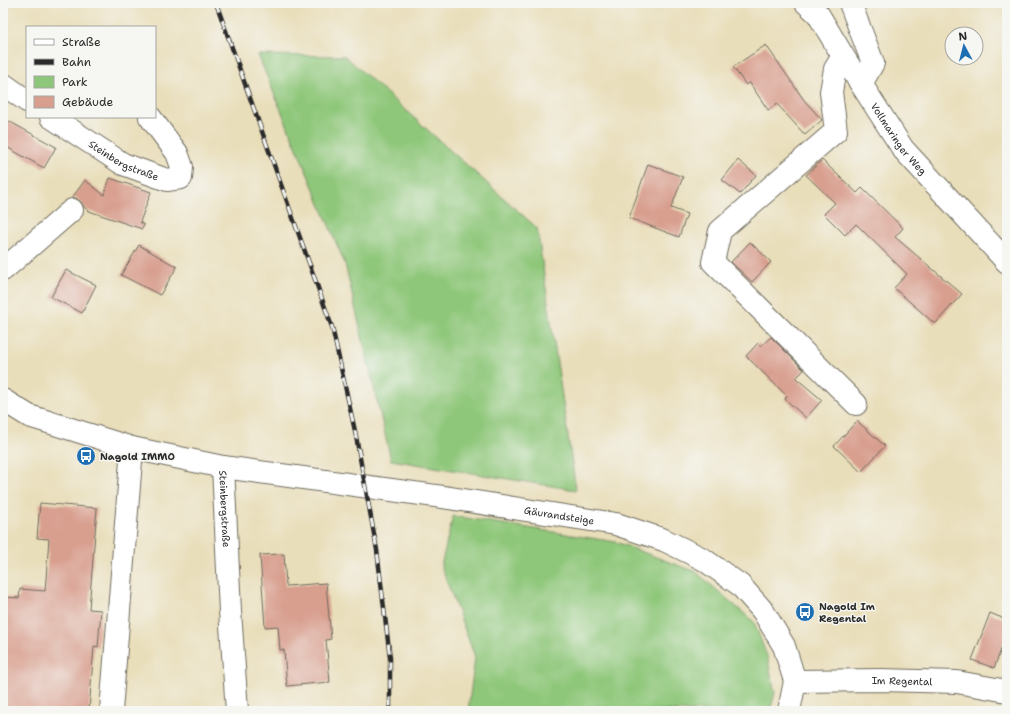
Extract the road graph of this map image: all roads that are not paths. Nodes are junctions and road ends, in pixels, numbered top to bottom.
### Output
1 (806, 3) edge
2 (850, 3) edge
3 (843, 56) junction
4 (3, 84) edge
5 (861, 84) junction
6 (26, 100) edge
7 (53, 118) edge
8 (151, 118) edge
9 (72, 210) dead end
10 (1007, 262) edge
11 (3, 270) edge
12 (3, 400) edge
13 (856, 404) dead end
14 (132, 448) junction
15 (223, 467) junction
16 (795, 681) junction
17 (1007, 691) edge
18 (111, 711) edge
19 (237, 711) edge
20 (789, 711) edge

1 - 3 street, Vollmaringer Weg
2 - 5 street
3 - 5 street, Vollmaringer Weg
3 - 13 street
4 - 6 street
5 - 10 street, Vollmaringer Weg
7 - 8 street, Steinbergstraße
9 - 11 street
12 - 14 street, Steinbergstraße
14 - 15 street, Steinbergstraße
14 - 18 street
15 - 16 street, Gäurandsteige
15 - 19 street, Steinbergstraße
16 - 17 street, Im Regental
16 - 20 street, Gäurandsteige

